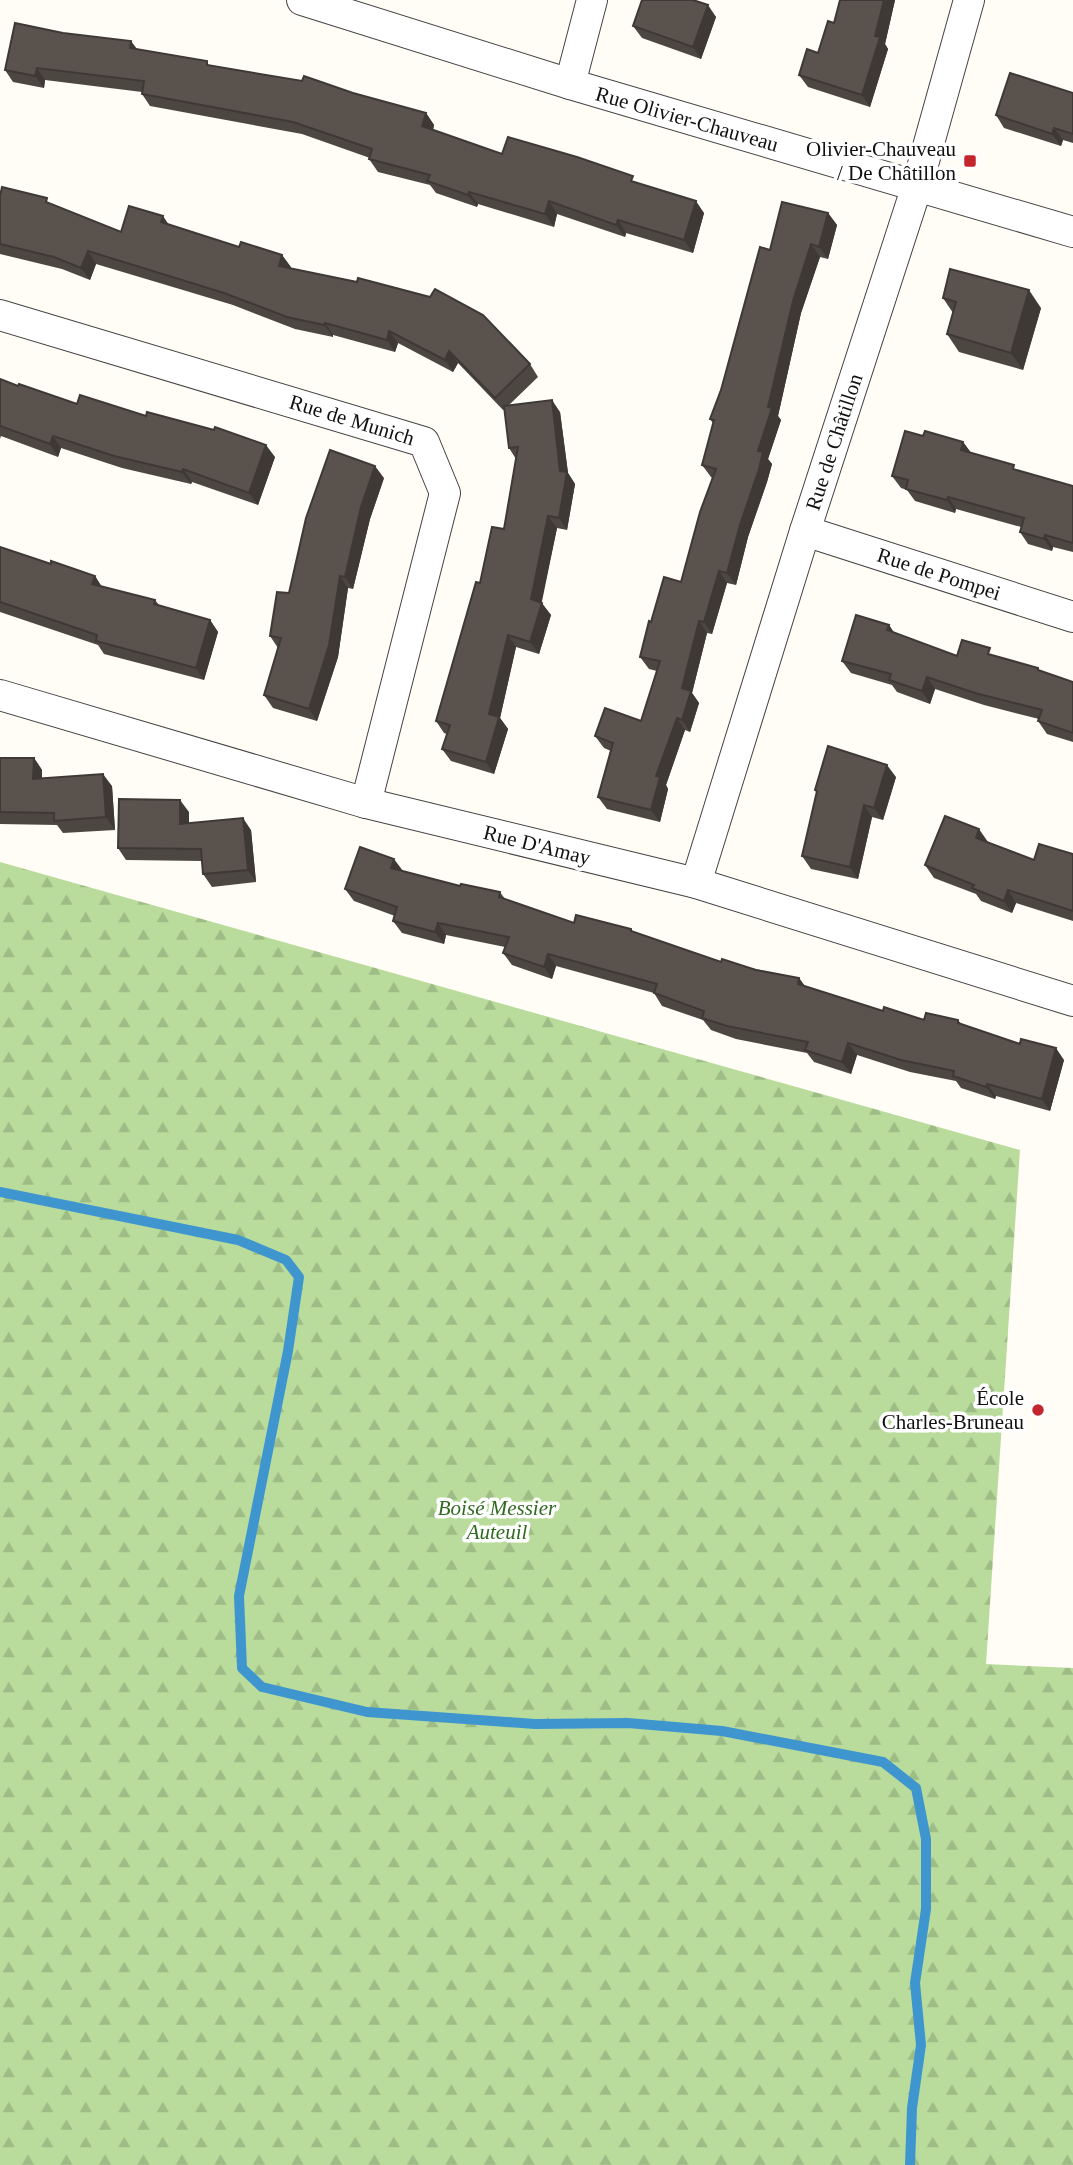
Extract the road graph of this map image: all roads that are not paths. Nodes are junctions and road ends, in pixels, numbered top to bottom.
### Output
1 (302, 0) edge
2 (592, 0) edge
3 (969, 0) edge
4 (569, 84) junction
5 (917, 186) junction
6 (1073, 232) edge
7 (0, 315) edge
8 (805, 531) junction
9 (1073, 617) edge
10 (0, 695) edge
11 (366, 803) junction
12 (696, 884) junction
13 (1073, 1001) edge

1 - 4 street, Rue Olivier-Chauveau
2 - 4 street
3 - 5 street, Rue de Châtillon
4 - 5 street, Rue Olivier-Chauveau
5 - 6 street, Rue Olivier-Chauveau
5 - 8 street, Rue de Châtillon
7 - 11 street, Rue de Munich
8 - 9 street, Rue de Pompei
8 - 12 street, Rue de Châtillon
10 - 11 street, Rue D'Amay
11 - 12 street, Rue D'Amay
12 - 13 street, Rue D'Amay

